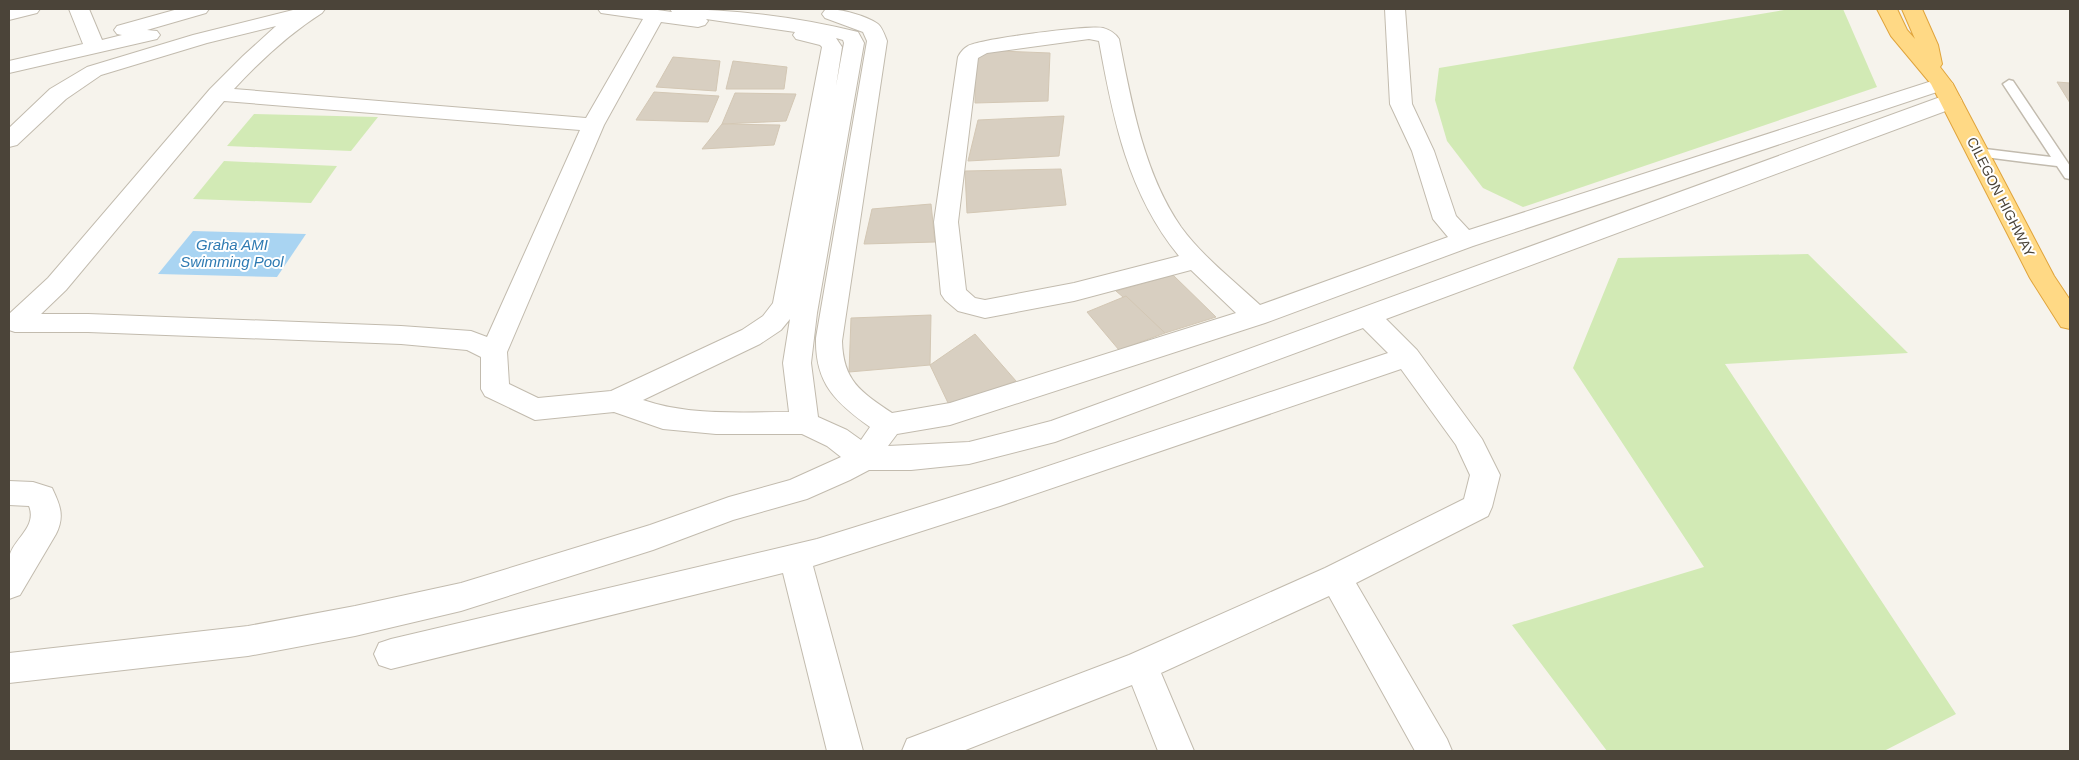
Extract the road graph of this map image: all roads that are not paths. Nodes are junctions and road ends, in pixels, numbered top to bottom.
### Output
1 (30, 9) edge
2 (79, 9) edge
3 (199, 9) edge
4 (258, 9) edge
5 (608, 9) edge
6 (680, 9) edge
7 (791, 9) edge
8 (1395, 9) edge
9 (1887, 9) edge
10 (1912, 9) edge
11 (310, 11) edge
12 (9, 14) edge
13 (655, 15) junction
14 (856, 22) edge
15 (93, 44) junction
16 (9, 58) edge
17 (9, 67) edge
18 (2009, 84) dead end
19 (1942, 86) junction
20 (218, 94) junction
21 (1877, 117) junction
22 (593, 125) junction
23 (9, 140) edge
24 (1977, 152) junction
25 (2061, 162) junction
26 (2070, 175) edge
27 (1464, 240) junction
28 (1196, 260) junction
29 (1256, 316) junction
30 (1368, 316) junction
31 (2070, 320) edge
32 (12, 322) edge
33 (494, 352) junction
34 (1407, 356) junction
35 (616, 400) junction
36 (805, 423) junction
37 (888, 425) junction
38 (864, 458) junction
39 (9, 493) edge
40 (795, 558) junction
41 (1336, 578) junction
42 (9, 585) edge
43 (391, 654) dead end
44 (1141, 666) junction
45 (9, 668) edge
46 (845, 751) edge
47 (920, 751) edge
48 (1176, 751) edge
49 (1434, 751) edge

1 - 12 street
2 - 15 street
3 - 15 street
4 - 15 street
5 - 13 street
6 - 14 street
7 - 14 street
8 - 27 street
9 - 19 highway
10 - 19 highway
11 - 20 street
11 - 23 street
13 - 22 street
13 - 35 street
14 - 36 street
14 - 37 street
15 - 16 street
15 - 17 street
18 - 25 lane
19 - 21 street
19 - 24 highway, CILEGON HIGHWAY
20 - 22 street
20 - 32 street
21 - 27 street
21 - 30 street
22 - 33 street
24 - 25 lane
24 - 31 highway, CILEGON HIGHWAY
25 - 26 lane
27 - 29 street
28 - 28 street
28 - 29 street
29 - 37 street
30 - 34 street
30 - 38 street
32 - 33 street
33 - 35 street
34 - 40 street
34 - 41 street
35 - 36 street
36 - 38 street
37 - 38 street
38 - 45 street
39 - 42 street
40 - 43 street
40 - 46 street
41 - 44 street
41 - 49 street
44 - 47 street
44 - 48 street

